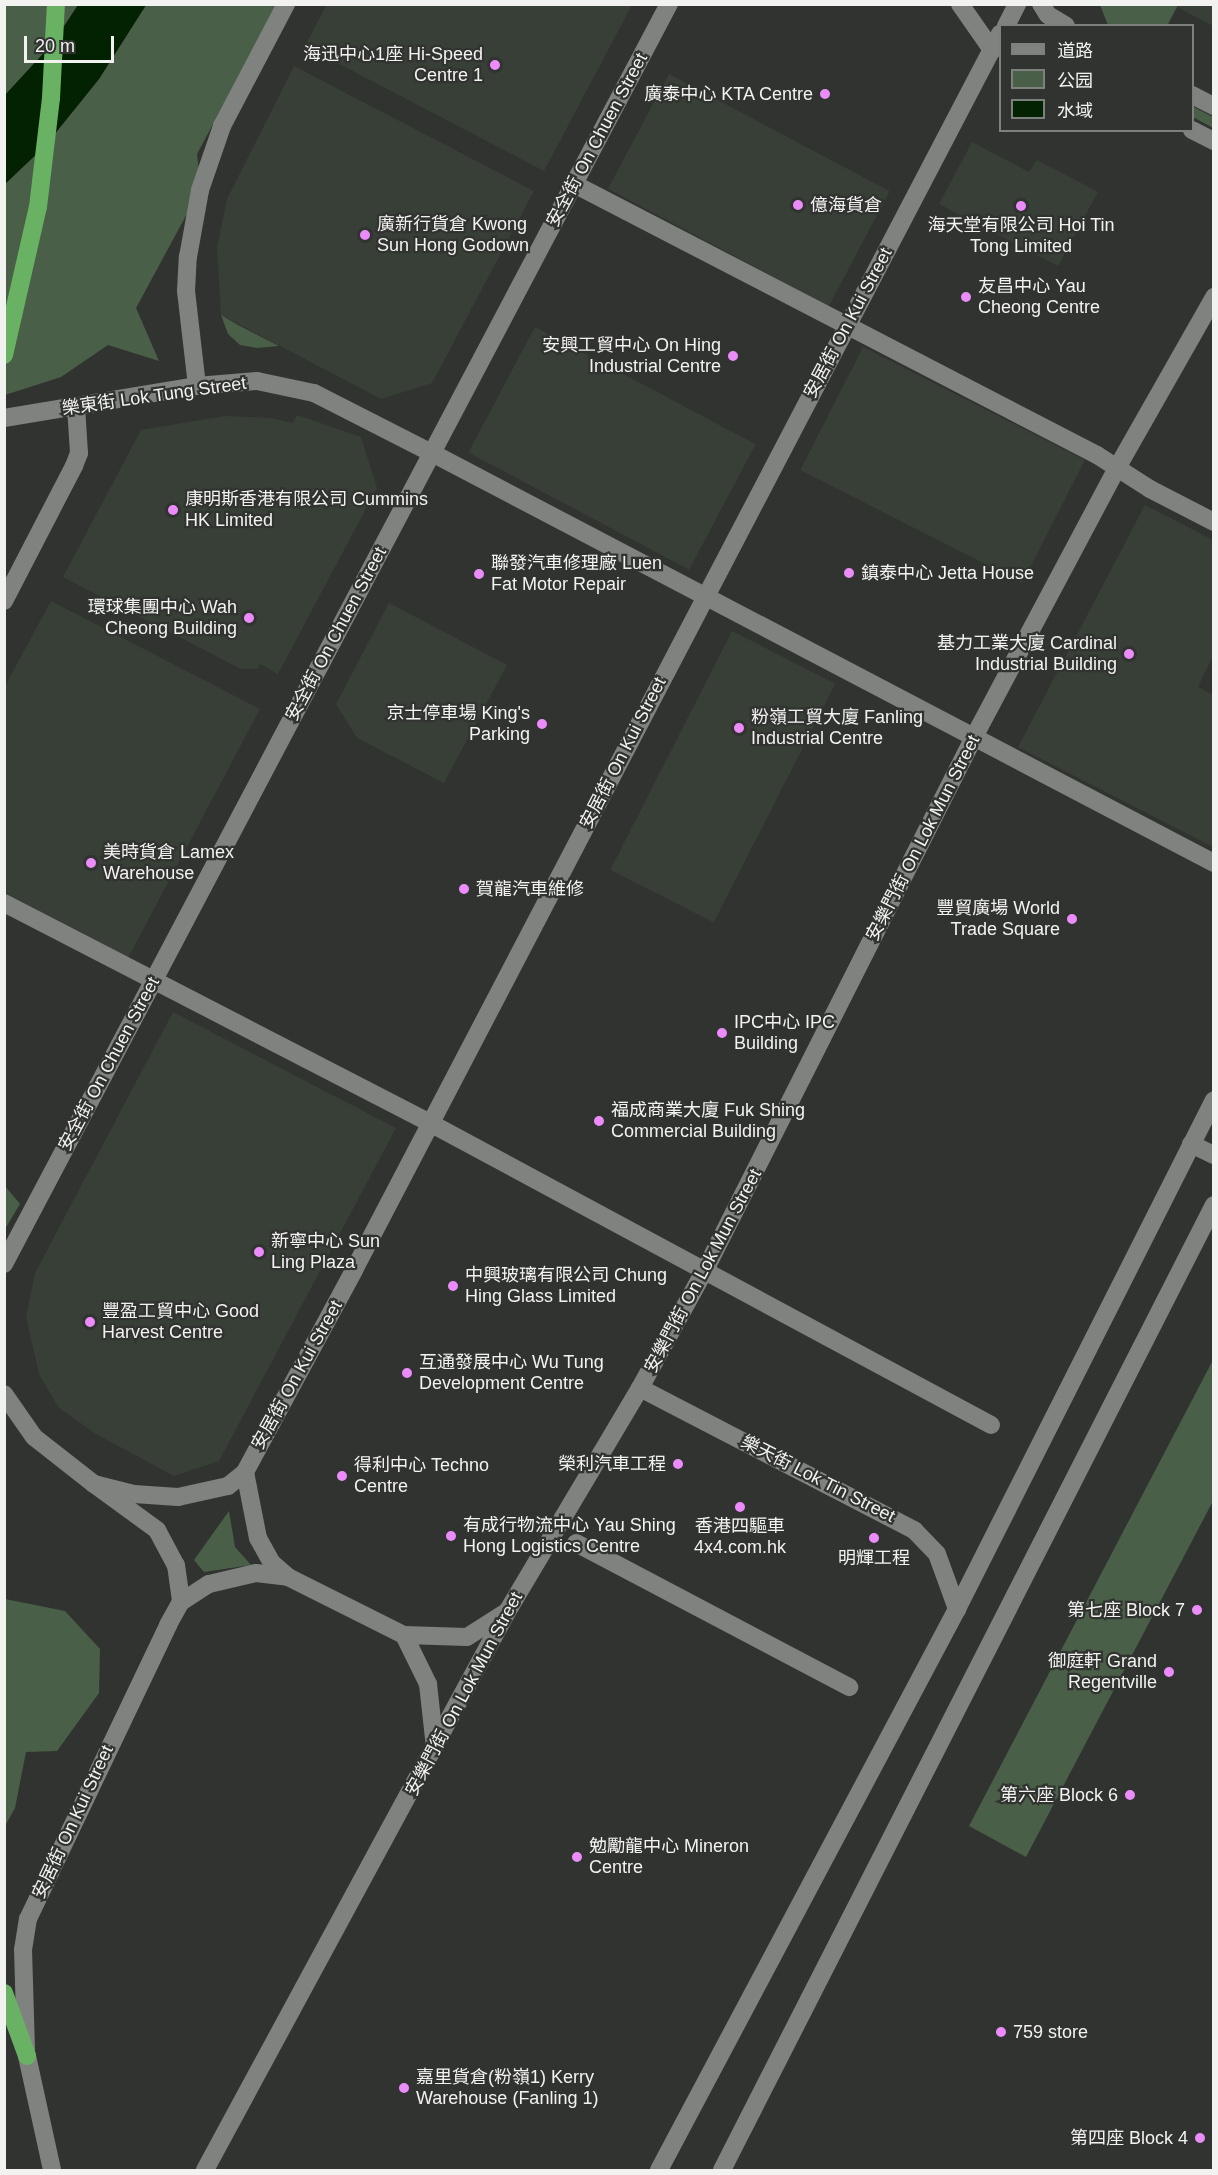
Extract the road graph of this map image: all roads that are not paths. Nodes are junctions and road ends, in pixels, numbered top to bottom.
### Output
1 (56, 4) edge
2 (286, 4) edge
3 (669, 4) edge
4 (960, 4) edge
5 (1017, 4) edge
6 (1041, 4) edge
7 (1007, 24) edge
8 (1063, 24) edge
9 (998, 43) edge
10 (1194, 96) edge
11 (1214, 106) edge
12 (1194, 131) edge
13 (1214, 141) edge
14 (574, 184) junction
15 (1214, 297) edge
16 (847, 326) junction
17 (4, 356) edge
18 (197, 386) junction
19 (76, 406) junction
20 (4, 418) edge
21 (432, 453) junction
22 (1117, 468) junction
23 (1214, 522) edge
24 (705, 596) junction
25 (4, 602) edge
26 (974, 737) junction
27 (1214, 863) edge
28 (4, 903) edge
29 (153, 980) junction
30 (1214, 1100) edge
31 (430, 1123) junction
32 (1191, 1144) junction
33 (1214, 1155) edge
34 (1214, 1204) edge
35 (4, 1264) edge
36 (705, 1269) junction
37 (640, 1388) junction
38 (4, 1394) edge
39 (991, 1425) dead end
40 (245, 1472) junction
41 (94, 1484) junction
42 (576, 1543) dead end
43 (288, 1577) junction
44 (181, 1602) junction
45 (957, 1609) junction
46 (507, 1612) junction
47 (404, 1635) junction
48 (849, 1687) dead end
49 (435, 1747) junction
50 (4, 1993) edge
51 (27, 2056) junction
52 (52, 2170) edge
53 (205, 2170) edge
54 (659, 2170) edge
55 (722, 2170) edge

1 - 17 highway
2 - 18 street
3 - 14 street, 安全街 On Chuen Street
4 - 9 street
5 - 7 street
6 - 8 street
9 - 16 street, 安居街 On Kui Street
10 - 11 street
12 - 13 street
14 - 16 street
14 - 21 street, 安全街 On Chuen Street
15 - 22 street, 安樂門街 On Lok Mun Street
16 - 22 street
16 - 24 street, 安居街 On Kui Street
18 - 19 street, 樂東街 Lok Tung Street
18 - 21 street, 樂東街 Lok Tung Street
19 - 20 street, 樂東街 Lok Tung Street
19 - 25 street
21 - 24 street, 樂東街 Lok Tung Street
21 - 29 street, 安全街 On Chuen Street
22 - 23 street
22 - 26 street, 安樂門街 On Lok Mun Street
24 - 26 street, 樂東街 Lok Tung Street
24 - 31 street, 安居街 On Kui Street
26 - 27 street, 樂東街 Lok Tung Street
26 - 36 street, 安樂門街 On Lok Mun Street
28 - 29 street
29 - 31 street
29 - 35 street, 安全街 On Chuen Street
30 - 32 street
31 - 36 street
31 - 40 street, 安居街 On Kui Street
32 - 33 street
32 - 45 street
34 - 55 street
36 - 37 street, 安樂門街 On Lok Mun Street
36 - 39 street
37 - 45 street, 樂天街 Lok Tin Street
37 - 46 street, 安樂門街 On Lok Mun Street
38 - 41 street
40 - 41 street
40 - 43 street
41 - 44 street
42 - 48 street
43 - 44 street
43 - 47 street
44 - 51 street, 安居街 On Kui Street
45 - 54 street
46 - 47 street
46 - 49 street, 安樂門街 On Lok Mun Street
47 - 49 street
49 - 53 street, 安樂門街 On Lok Mun Street
50 - 51 highway
51 - 52 street, 安居街 On Kui Street

